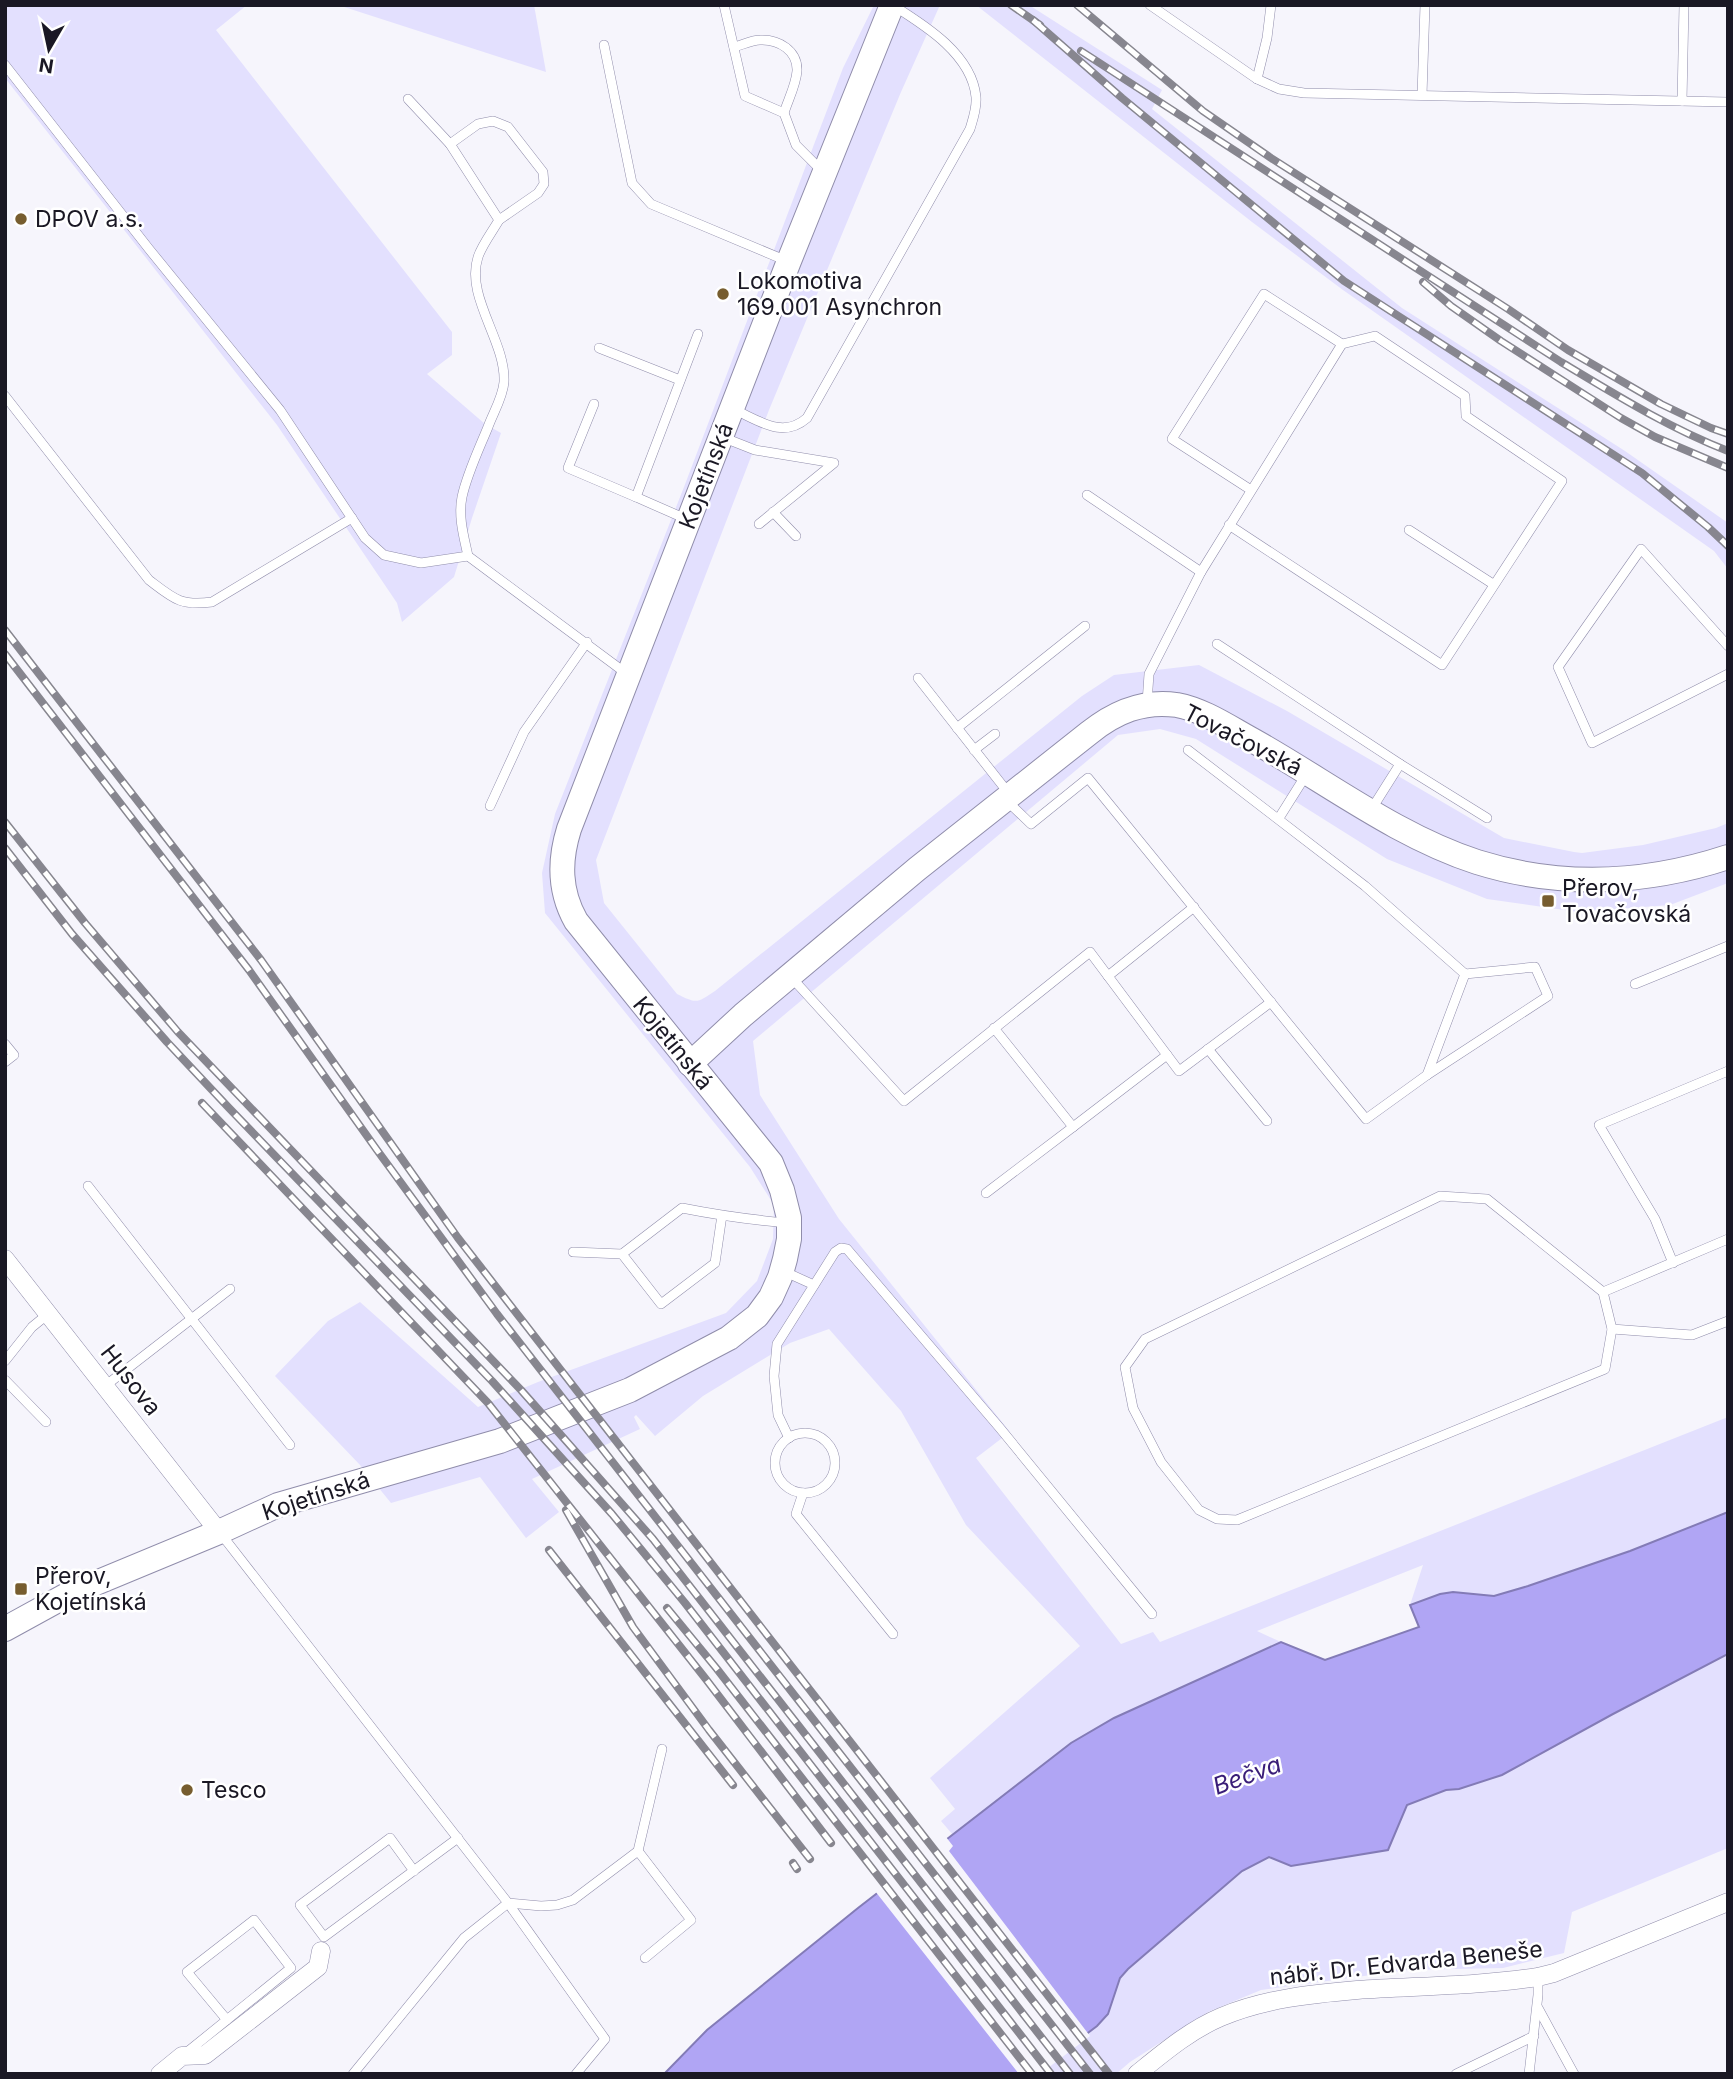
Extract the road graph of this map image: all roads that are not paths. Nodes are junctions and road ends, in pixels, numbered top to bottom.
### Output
1 (724, 5) edge
2 (892, 5) edge
3 (1150, 5) edge
4 (1271, 5) edge
5 (1425, 5) edge
6 (1684, 5) edge
7 (604, 45) dead end
8 (734, 47) junction
9 (5, 65) edge
10 (1258, 79) junction
11 (1422, 95) junction
12 (408, 99) dead end
13 (1682, 101) junction
14 (1728, 102) edge
15 (784, 113) junction
16 (450, 144) junction
17 (823, 173) junction
18 (499, 220) junction
19 (789, 261) junction
20 (698, 334) dead end
21 (1342, 344) junction
22 (599, 348) dead end
23 (680, 380) junction
24 (5, 396) edge
25 (594, 404) dead end
26 (732, 409) junction
27 (721, 437) junction
28 (1251, 490) junction
29 (1087, 495) dead end
30 (636, 497) junction
31 (773, 512) junction
32 (352, 517) junction
33 (689, 520) junction
34 (759, 524) dead end
35 (1229, 525) junction
36 (1409, 530) dead end
37 (796, 536) dead end
38 (468, 556) junction
39 (1200, 572) junction
40 (1493, 584) junction
41 (1084, 626) dead end
42 (587, 642) junction
43 (1217, 644) dead end
44 (1728, 646) edge
45 (1728, 674) edge
46 (629, 675) junction
47 (918, 678) dead end
48 (1147, 704) junction
49 (957, 728) junction
50 (995, 734) dead end
51 (974, 750) junction
52 (1188, 750) dead end
53 (1400, 764) junction
54 (1308, 772) junction
55 (1008, 797) junction
56 (490, 806) dead end
57 (1370, 810) junction
58 (1279, 818) junction
59 (1487, 818) dead end
60 (1728, 857) edge
61 (1194, 907) junction
62 (1728, 946) edge
63 (1465, 974) junction
64 (789, 976) junction
65 (1108, 976) junction
66 (1635, 984) dead end
67 (1271, 1002) junction
68 (994, 1028) junction
69 (5, 1044) edge
70 (1208, 1049) junction
71 (1167, 1055) junction
72 (5, 1062) edge
73 (690, 1064) junction
74 (1728, 1071) edge
75 (1427, 1075) junction
76 (1267, 1121) dead end
77 (1073, 1127) junction
78 (88, 1186) dead end
79 (986, 1193) dead end
80 (722, 1215) junction
81 (789, 1223) junction
82 (1728, 1239) edge
83 (573, 1252) dead end
84 (622, 1254) junction
85 (5, 1259) edge
86 (1673, 1263) junction
87 (782, 1271) junction
88 (814, 1284) junction
89 (230, 1289) dead end
90 (1603, 1292) junction
91 (48, 1314) junction
92 (191, 1319) junction
93 (1728, 1321) edge
94 (1612, 1329) junction
95 (5, 1361) edge
96 (5, 1380) edge
97 (105, 1386) junction
98 (46, 1422) dead end
99 (789, 1437) junction
100 (290, 1446) dead end
101 (803, 1493) junction
102 (219, 1532) junction
103 (1152, 1614) dead end
104 (5, 1629) edge
105 (893, 1634) dead end
106 (662, 1749) dead end
107 (458, 1838) junction
108 (638, 1850) junction
109 (414, 1871) junction
110 (1728, 1902) edge
111 (508, 1903) junction
112 (323, 1944) junction
113 (645, 1958) dead end
114 (1538, 1977) junction
115 (1537, 2006) junction
116 (227, 2020) junction
117 (1534, 2036) junction
118 (182, 2056) junction
119 (160, 2074) edge
120 (353, 2074) edge
121 (576, 2074) edge
122 (1137, 2074) edge
123 (1456, 2074) edge
124 (1529, 2074) edge
125 (1574, 2074) edge

1 - 8 lane
2 - 17 main road, Kojetínská
2 - 26 lane
3 - 10 lane
4 - 10 lane
5 - 11 lane
6 - 13 lane
7 - 19 lane
8 - 15 lane
8 - 15 lane
9 - 32 lane
10 - 11 lane
11 - 13 lane
12 - 16 lane
13 - 14 lane
15 - 17 lane
16 - 18 lane
16 - 18 lane
17 - 19 main road, Kojetínská
18 - 38 lane
19 - 26 main road, Kojetínská
20 - 23 lane
21 - 28 lane
21 - 28 lane
21 - 40 lane
22 - 23 lane
23 - 30 lane
24 - 32 lane
25 - 30 lane
26 - 27 main road, Kojetínská
27 - 31 lane
27 - 33 main road, Kojetínská
28 - 35 lane
29 - 39 lane
30 - 33 lane
31 - 34 lane
31 - 37 lane
32 - 38 lane
33 - 46 main road, Kojetínská
35 - 39 lane
35 - 40 lane
36 - 40 lane
38 - 42 lane
39 - 48 lane
41 - 49 lane
42 - 46 lane
42 - 56 lane
43 - 53 lane
44 - 45 lane
46 - 73 main road, Kojetínská
47 - 49 lane
48 - 54 main road, Tovačovská
48 - 55 main road, Tovačovská
49 - 51 lane
50 - 51 lane
51 - 55 lane
52 - 58 lane
53 - 57 lane
53 - 59 lane
54 - 57 main road, Tovačovská
54 - 58 lane
55 - 61 lane
55 - 64 main road, Tovačovská
57 - 60 main road, Tovačovská
58 - 63 lane
61 - 65 lane
61 - 67 lane
62 - 66 lane
63 - 75 lane
63 - 75 lane
64 - 68 lane
64 - 73 main road, Tovačovská
65 - 68 lane
65 - 71 lane
67 - 70 lane
67 - 75 lane
68 - 77 lane
69 - 72 lane
70 - 71 lane
70 - 76 lane
71 - 77 lane
73 - 81 main road, Kojetínská
74 - 86 lane
77 - 79 lane
78 - 92 lane
80 - 81 lane
80 - 84 lane
80 - 84 lane
81 - 87 main road, Kojetínská
82 - 86 lane
83 - 84 lane
85 - 91 street, Husova
86 - 90 lane
87 - 88 lane
87 - 102 main road, Kojetínská
88 - 99 lane
88 - 103 lane
89 - 92 lane
90 - 94 lane
90 - 94 lane
91 - 95 lane
91 - 97 street, Husova
92 - 97 lane
92 - 100 lane
93 - 94 lane
96 - 98 lane
97 - 102 street, Husova
99 - 101 lane
99 - 101 lane
101 - 105 lane
102 - 104 main road, Kojetínská
102 - 107 lane
106 - 108 lane
107 - 109 lane
107 - 111 lane
108 - 111 lane
108 - 113 lane
109 - 112 lane
109 - 112 lane
110 - 114 street, nábř. Dr. Edvarda Beneše
111 - 120 lane
111 - 121 lane
112 - 118 street
114 - 115 lane
114 - 122 street, nábř. Dr. Edvarda Beneše
115 - 117 lane
115 - 125 lane
116 - 116 lane
116 - 118 lane
117 - 123 lane
117 - 124 lane
118 - 119 street

